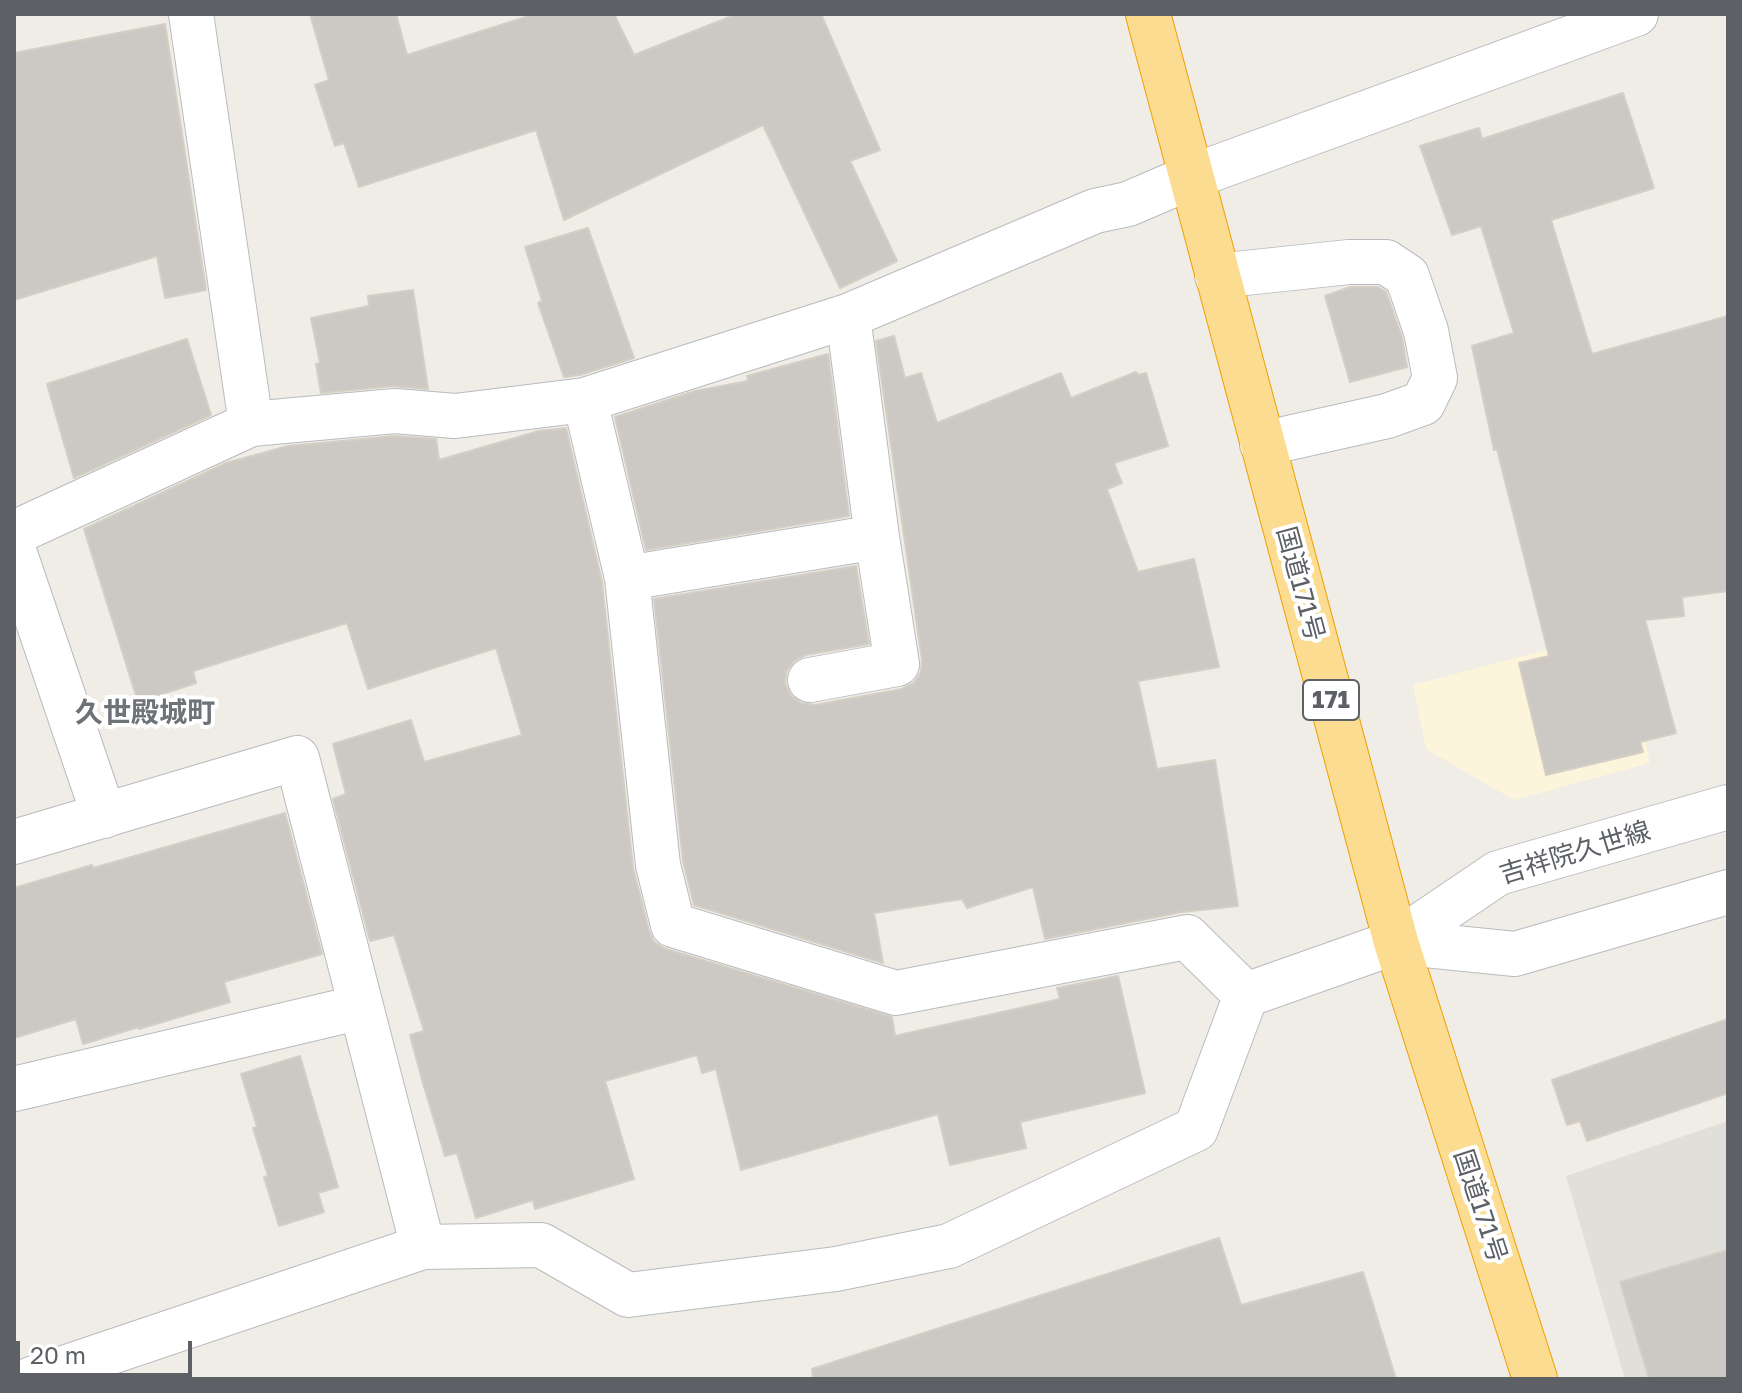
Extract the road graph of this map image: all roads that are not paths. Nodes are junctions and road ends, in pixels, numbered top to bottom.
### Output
1 (191, 14) edge
2 (1148, 14) edge
3 (1636, 14) edge
4 (1191, 177) junction
5 (1217, 276) junction
6 (848, 316) junction
7 (585, 400) junction
8 (251, 424) junction
9 (1262, 444) junction
10 (14, 533) edge
11 (877, 537) junction
12 (14, 551) edge
13 (627, 578) junction
14 (810, 680) dead end
15 (1728, 807) edge
16 (104, 816) junction
17 (14, 842) edge
18 (1728, 892) edge
19 (1396, 942) junction
20 (1246, 995) junction
21 (361, 1007) junction
22 (14, 1089) edge
23 (423, 1247) junction
24 (31, 1379) edge
25 (1535, 1379) edge

1 - 8 street
2 - 4 highway, 国道171号 / 171
3 - 4 street
4 - 5 highway, 国道171号 / 171
4 - 6 street
5 - 9 highway, 国道171号 / 171
5 - 9 street
6 - 7 street
6 - 11 street
7 - 8 street
7 - 13 street
8 - 10 street
9 - 19 highway, 国道171号 / 171
11 - 13 street
11 - 14 street
12 - 16 street
13 - 20 street
15 - 19 street, 吉祥院久世線
16 - 17 street
16 - 21 street
18 - 19 street
19 - 20 street
19 - 25 highway, 国道171号 / 171
20 - 23 street
21 - 22 street
21 - 23 street
23 - 24 street

